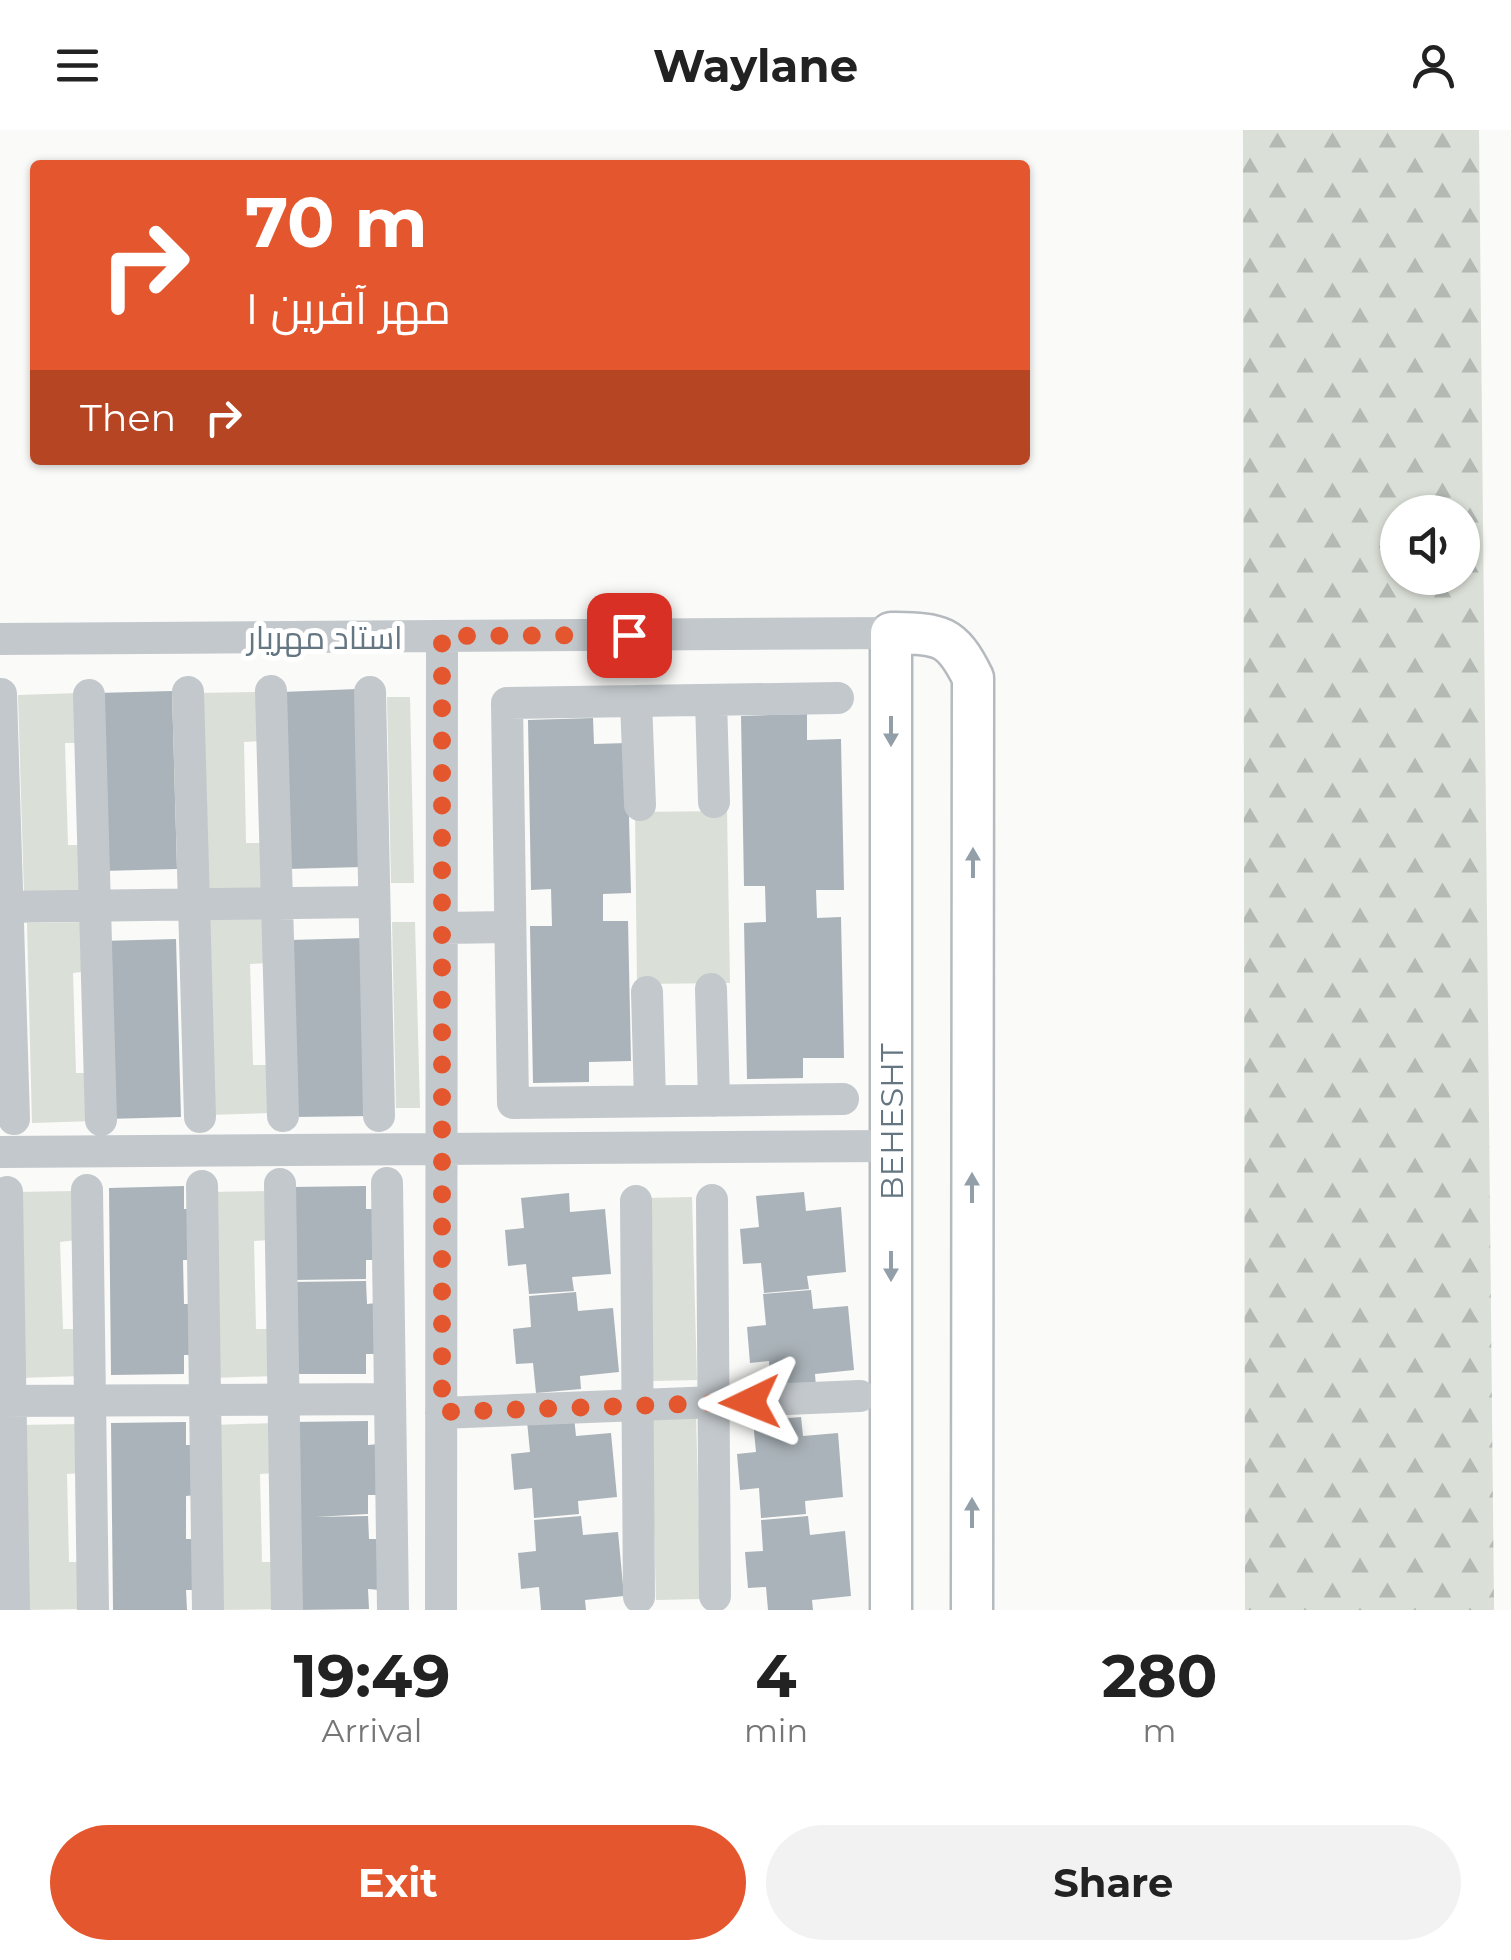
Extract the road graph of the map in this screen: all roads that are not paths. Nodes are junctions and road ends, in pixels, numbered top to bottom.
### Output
1 (891, 633) junction
2 (442, 636) junction
3 (0, 639) edge
4 (271, 691) dead end
5 (188, 692) dead end
6 (370, 692) dead end
7 (2, 694) edge
8 (88, 695) dead end
9 (838, 698) dead end
10 (711, 700) junction
11 (636, 701) junction
12 (714, 802) dead end
13 (640, 805) dead end
14 (374, 902) junction
15 (277, 903) junction
16 (194, 904) junction
17 (94, 906) junction
18 (4, 907) edge
19 (510, 927) junction
20 (442, 928) junction
21 (711, 988) dead end
22 (647, 992) dead end
23 (843, 1099) dead end
24 (714, 1100) junction
25 (650, 1101) junction
26 (283, 1116) dead end
27 (379, 1116) dead end
28 (200, 1117) dead end
29 (14, 1119) dead end
30 (101, 1120) dead end
31 (890, 1146) junction
32 (442, 1148) junction
33 (0, 1152) edge
34 (387, 1183) dead end
35 (280, 1184) dead end
36 (202, 1186) dead end
37 (87, 1190) dead end
38 (7, 1192) dead end
39 (712, 1200) dead end
40 (636, 1201) dead end
41 (860, 1396) dead end
42 (90, 1400) junction
43 (205, 1400) junction
44 (284, 1400) junction
45 (390, 1400) junction
46 (5, 1401) edge
47 (714, 1403) junction
48 (638, 1406) junction
49 (442, 1412) junction
50 (715, 1596) dead end
51 (639, 1597) dead end
52 (14, 1610) edge
53 (93, 1610) edge
54 (208, 1610) edge
55 (287, 1610) edge
56 (394, 1610) edge
57 (441, 1610) edge
58 (891, 1610) edge
59 (972, 1610) edge

1 - 2 street, استاد مهریار
1 -> 31 main road, BEHESHT
59 -> 1 main road
2 - 3 street, استاد مهریار
2 - 20 street
4 - 15 street
5 - 16 street
6 - 14 street
7 - 18 street
8 - 17 street
9 - 10 street
10 - 11 street
10 - 12 street
11 - 13 street
11 - 19 street
14 - 15 street
14 - 27 street
15 - 16 street
15 - 26 street
16 - 17 street
16 - 28 street
17 - 18 street
17 - 30 street
18 - 29 street
19 - 20 street
19 - 25 street
20 - 32 street
21 - 24 street
22 - 25 street
23 - 24 street
24 - 25 street
31 - 32 street
31 -> 58 main road, BEHESHT
32 - 33 street
32 - 49 street
34 - 45 street
35 - 44 street
36 - 43 street
37 - 42 street
38 - 46 street
39 - 47 street
40 - 48 street
41 - 47 street
42 - 43 street
42 - 46 street
42 - 53 street
43 - 44 street
43 - 54 street
44 - 45 street
44 - 55 street
45 - 56 street
46 - 52 street
47 - 48 street
47 - 50 street
48 - 49 street
48 - 51 street
49 - 57 street

